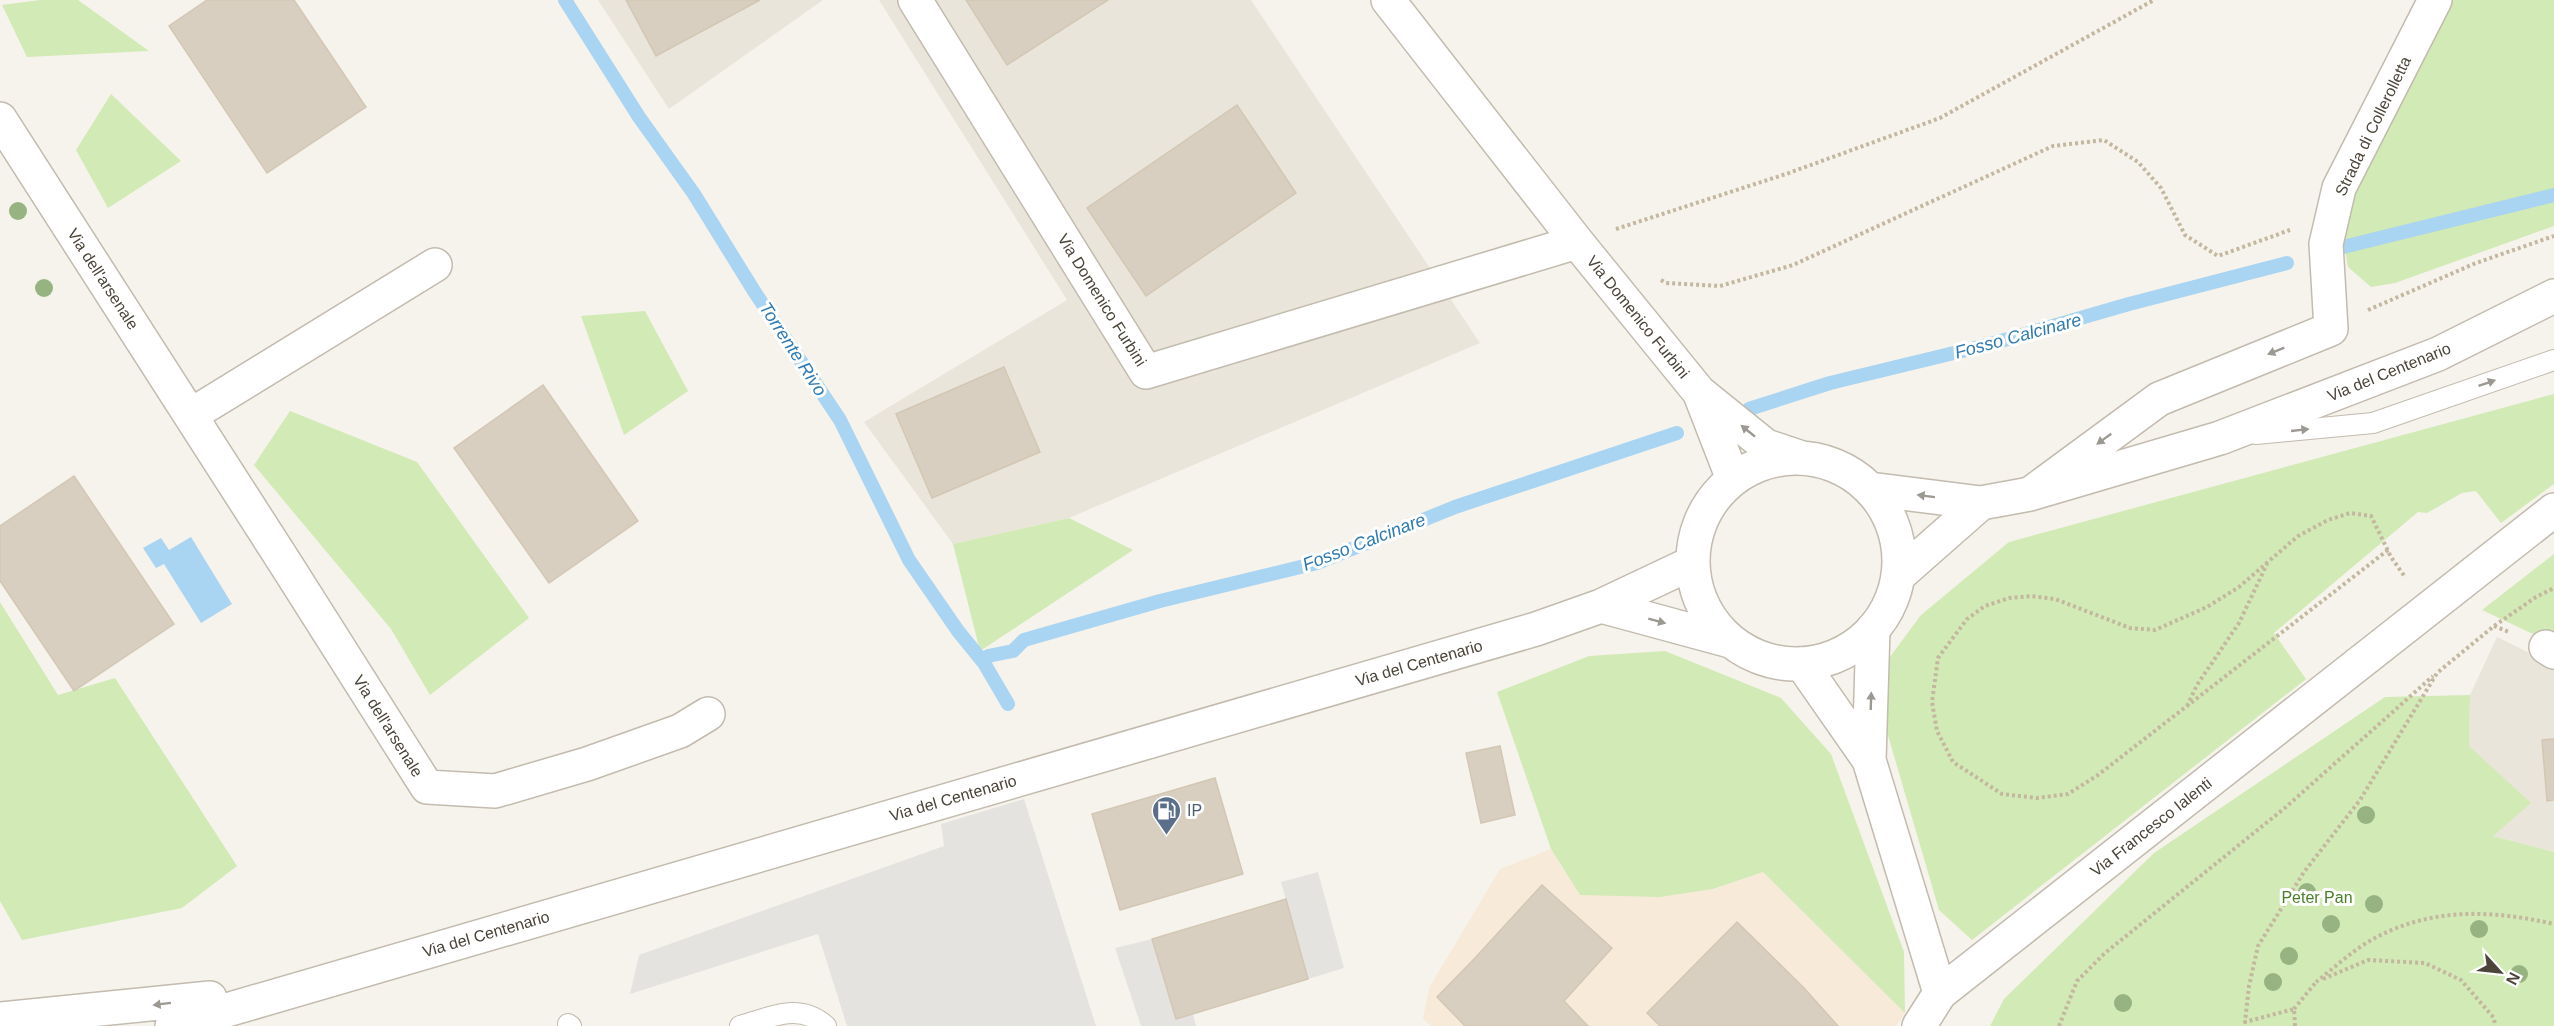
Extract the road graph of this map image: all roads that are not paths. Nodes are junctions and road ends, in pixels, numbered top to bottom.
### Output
1 (915, 0) edge
2 (1388, 0) edge
3 (2435, 0) edge
4 (5, 138) edge
5 (1576, 242) junction
6 (435, 265) dead end
7 (2554, 296) edge
8 (2554, 360) edge
9 (1699, 392) junction
10 (190, 415) junction
11 (2220, 438) junction
12 (1799, 458) junction
13 (1733, 479) junction
14 (1870, 489) junction
15 (2030, 494) junction
16 (1981, 503) junction
17 (2554, 510) edge
18 (1692, 562) junction
19 (1898, 576) junction
20 (1600, 606) junction
21 (1873, 630) junction
22 (1730, 641) junction
23 (1802, 664) junction
24 (708, 714) dead end
25 (1869, 760) junction
26 (304, 987) junction
27 (1940, 993) junction
28 (0, 1019) edge
29 (172, 1026) edge
30 (740, 1026) edge
31 (826, 1026) edge
32 (1919, 1026) edge
33 (1945, 1026) edge

1 - 5 street, Via Domenico Furbini
2 - 5 street, Via Domenico Furbini
3 -> 15 street, Strada di Collerolletta
4 - 10 street, Via dell'arsenale
5 - 9 street, Via Domenico Furbini
6 - 10 street
7 - 11 street, Via del Centenario
11 -> 8 lane
12 -> 9 street
9 - 13 street
10 - 24 street, Via dell'arsenale
11 - 15 street, Via del Centenario
12 - 13 street
12 - 14 street
13 - 18 street
16 -> 14 street
14 - 19 street
15 - 16 street, Via del Centenario
16 - 19 street
17 - 27 street, Via Francesco Ialenti
18 - 20 street, Via del Centenario
18 - 22 street
19 - 21 street
20 -> 22 street
20 - 26 street, Via del Centenario
21 - 23 street
25 -> 21 street
22 - 23 street
23 - 25 street
25 - 27 street
26 -> 28 street
26 - 29 street
27 - 32 street, Via Francesco Ialenti
27 - 33 street
30 - 31 lane

